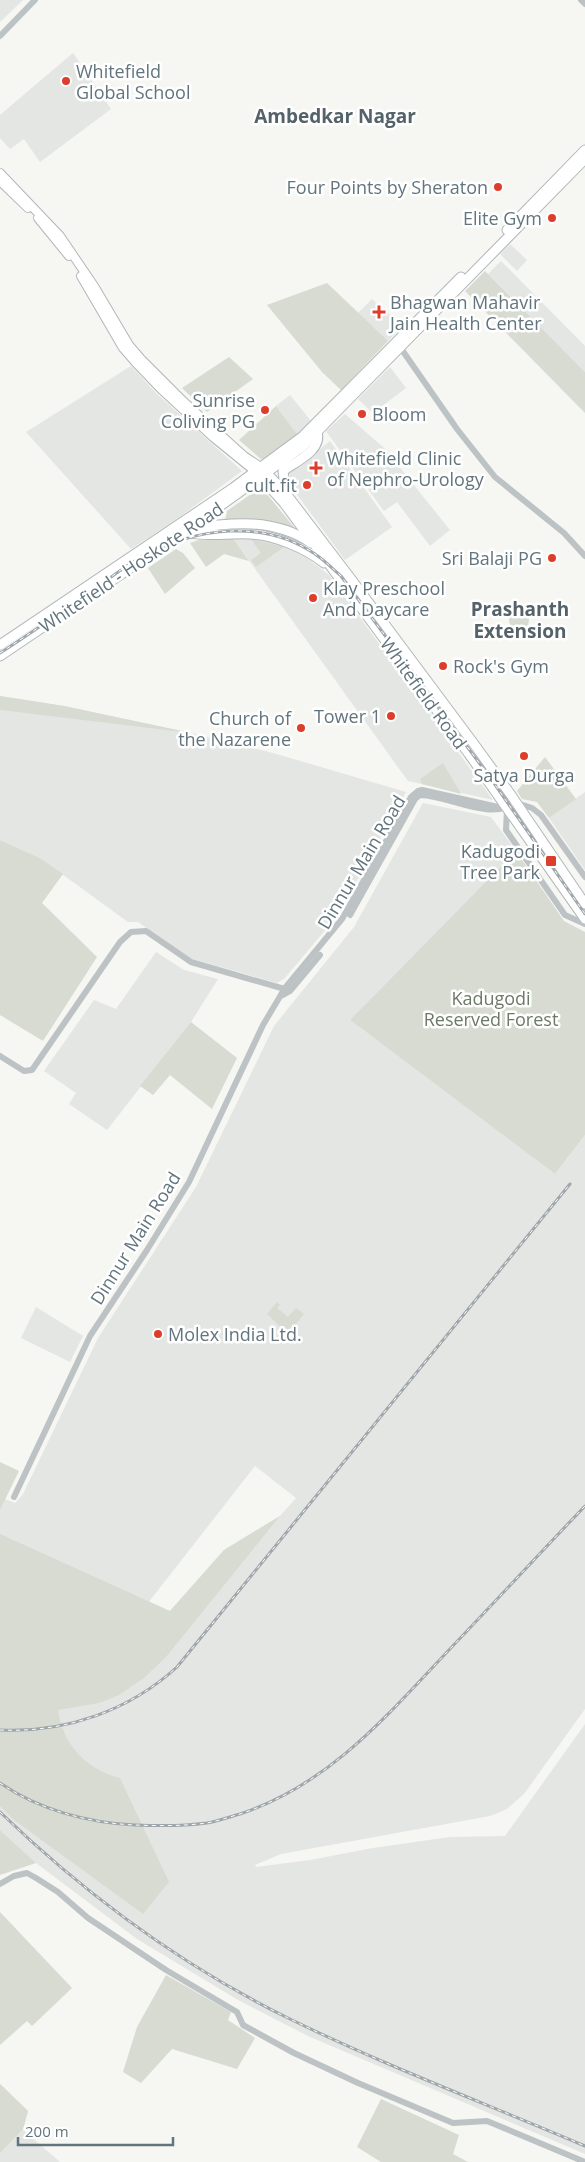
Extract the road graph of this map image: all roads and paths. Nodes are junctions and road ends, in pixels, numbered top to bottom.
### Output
1 (35, 0) edge
2 (580, 0) edge
3 (585, 4) edge
4 (0, 36) edge
5 (585, 150) edge
6 (585, 159) edge
7 (0, 173) edge
8 (0, 181) edge
9 (75, 261) junction
10 (398, 350) junction
11 (368, 376) dead end
12 (317, 432) junction
13 (262, 473) junction
14 (286, 495) junction
15 (185, 531) junction
16 (317, 548) junction
17 (585, 556) edge
18 (334, 571) junction
19 (373, 616) junction
20 (380, 626) junction
21 (0, 645) edge
22 (0, 656) edge
23 (517, 803) junction
24 (508, 809) junction
25 (585, 877) edge
26 (585, 904) edge
27 (585, 919) edge
28 (585, 924) edge
29 (287, 990) junction
30 (0, 1056) edge
31 (14, 1497) dead end
32 (0, 1884) edge
33 (585, 2162) edge

1 - 4 street
2 - 3 street
5 - 13 main road
6 - 10 main road
7 - 9 main road
8 - 9 main road
9 - 13 main road
10 - 11 main road
10 - 12 main road
10 - 17 street
12 - 13 main road
12 - 14 main road
13 - 14 main road, Whitefield Road
13 - 15 main road, Whitefield - Hoskote Road
13 - 16 main road, Whitefield Road
13 - 21 main road, Whitefield - Hoskote Road
14 - 19 main road, Whitefield Road
15 - 16 main road
15 - 18 main road
15 - 22 main road, Whitefield - Hoskote Road
16 - 18 main road, Whitefield Road
18 - 19 main road, Whitefield Road
19 - 20 main road, Whitefield Road
20 - 23 main road, Whitefield Road
20 - 24 main road, Whitefield Road
23 - 24 street
23 - 25 street
23 - 26 main road, Whitefield Road
24 - 27 main road, Whitefield Road
24 - 28 street
24 - 29 street, Dinnur Main Road
29 - 30 street
29 - 31 street, Dinnur Main Road
32 - 33 street

